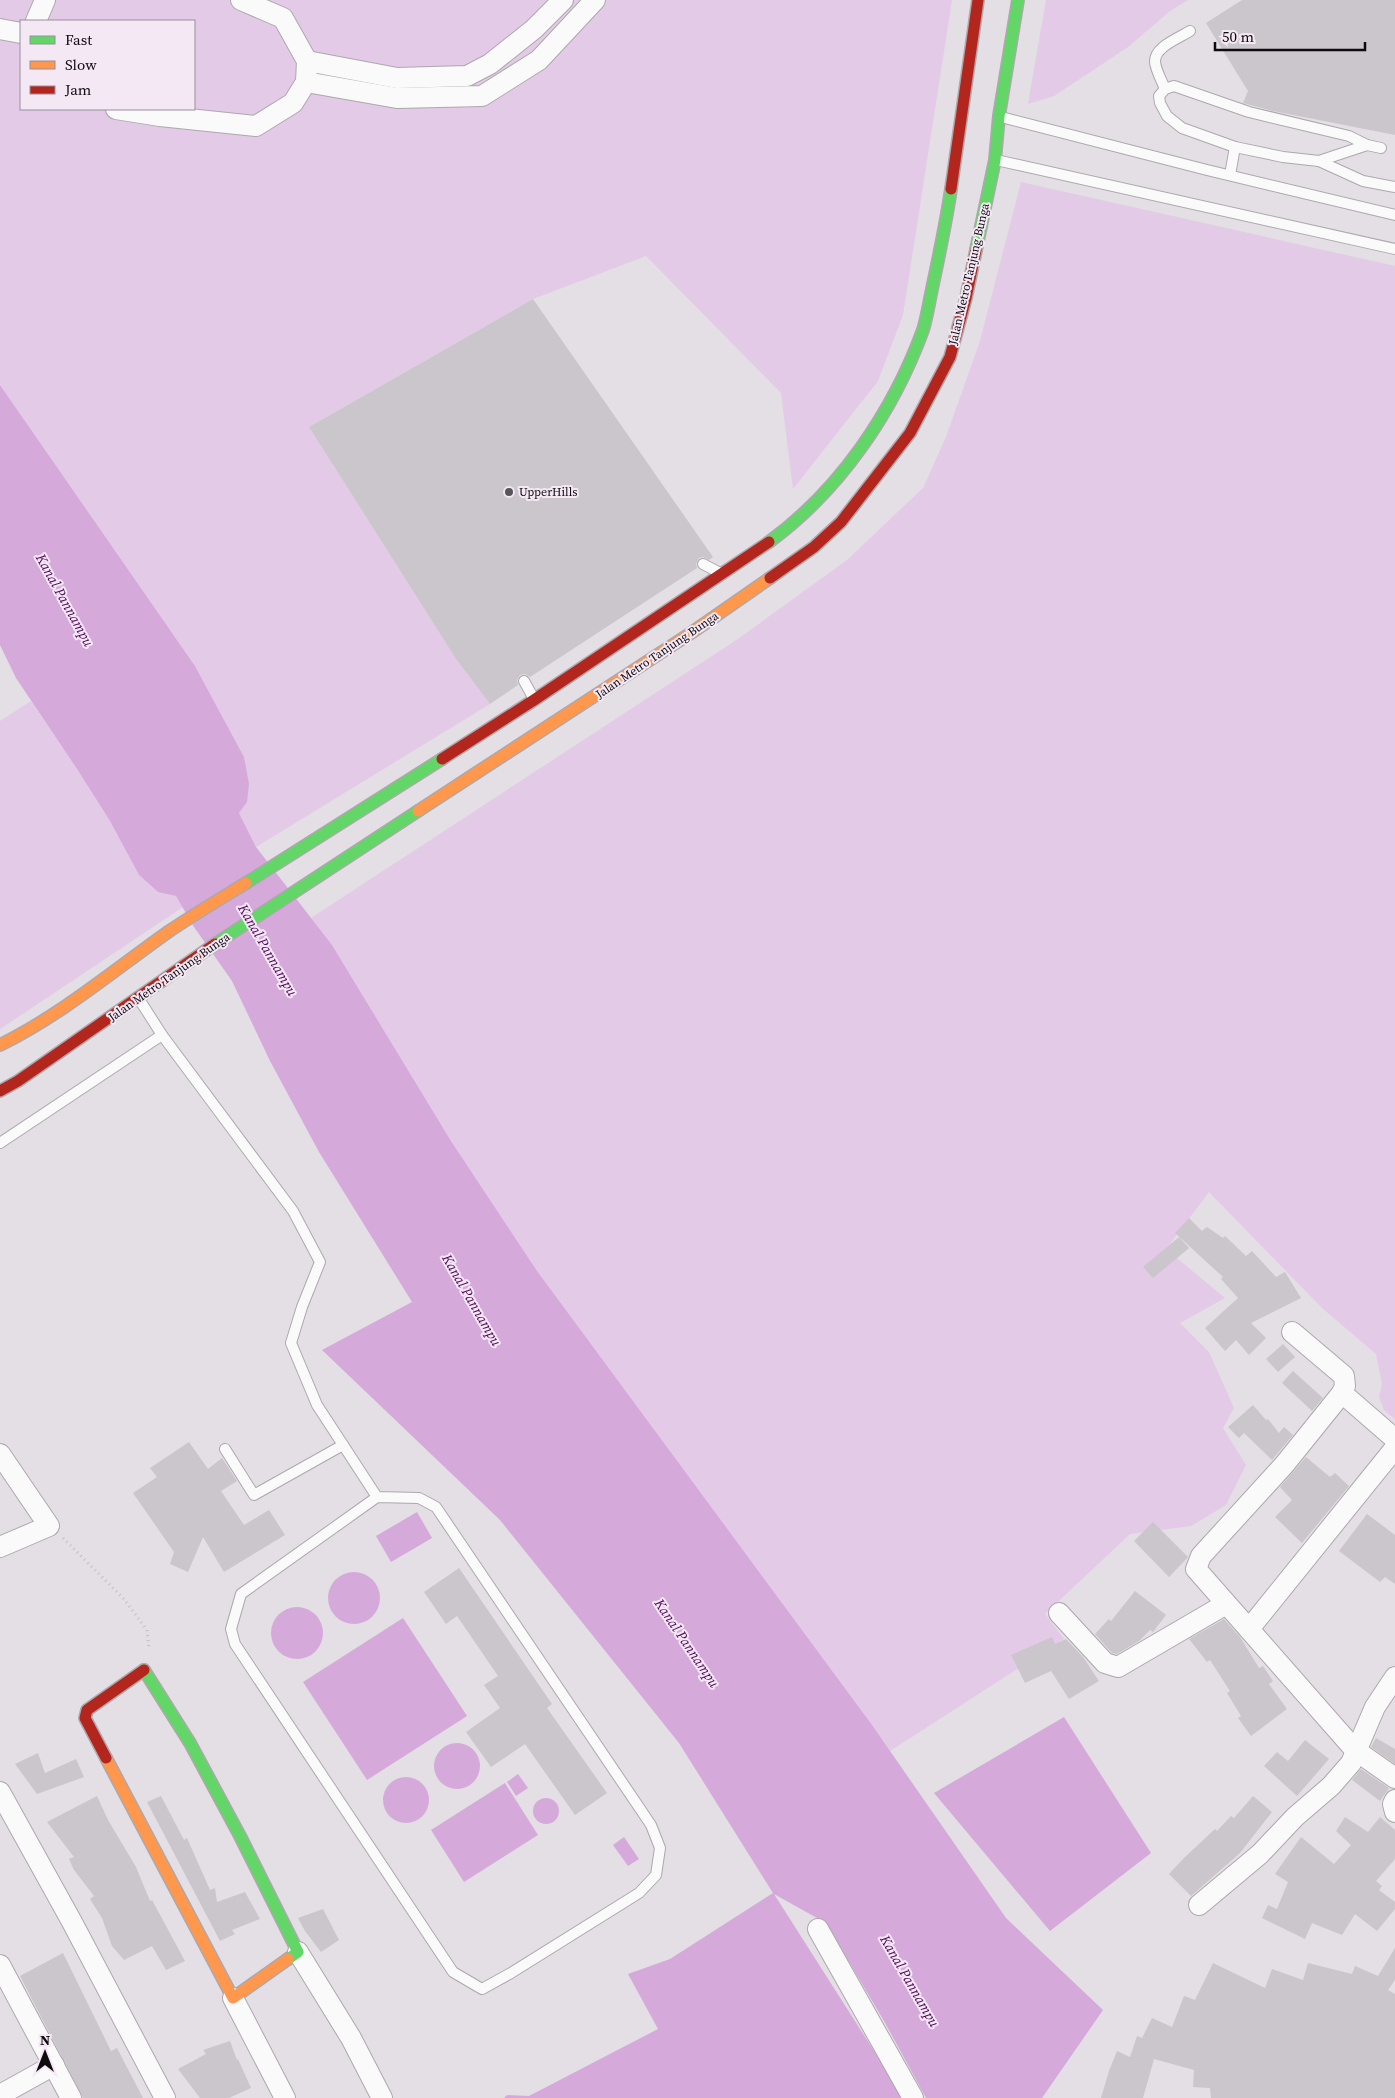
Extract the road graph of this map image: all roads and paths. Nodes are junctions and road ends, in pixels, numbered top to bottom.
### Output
1 (45, 0) edge
2 (241, 0) edge
3 (595, 0) edge
4 (978, 0) edge
5 (1018, 0) edge
6 (562, 2) edge
7 (580, 15) junction
8 (36, 20) edge
9 (0, 29) edge
10 (1190, 31) dead end
11 (20, 33) edge
12 (307, 61) junction
13 (306, 82) junction
14 (397, 88) junction
15 (1165, 89) junction
16 (122, 110) edge
17 (999, 116) junction
18 (1367, 145) junction
19 (1235, 147) junction
20 (1381, 148) dead end
21 (995, 160) junction
22 (1319, 161) junction
23 (1230, 175) junction
24 (1395, 187) edge
25 (1395, 215) edge
26 (1395, 249) edge
27 (704, 564) dead end
28 (723, 574) junction
29 (524, 681) dead end
30 (534, 700) junction
31 (138, 998) junction
32 (162, 1035) junction
33 (0, 1045) edge
34 (0, 1091) edge
35 (0, 1143) edge
36 (1292, 1332) dead end
37 (1342, 1393) junction
38 (1395, 1439) edge
39 (343, 1445) junction
40 (1395, 1448) edge
41 (225, 1449) dead end
42 (0, 1454) edge
43 (377, 1497) junction
44 (49, 1526) junction
45 (0, 1546) edge
46 (1226, 1604) junction
47 (1059, 1613) dead end
48 (1249, 1629) junction
49 (144, 1670) junction
50 (1395, 1677) edge
51 (1356, 1750) junction
52 (1395, 1778) edge
53 (0, 1792) edge
54 (1199, 1905) dead end
55 (818, 1929) dead end
56 (298, 1952) junction
57 (0, 1965) edge
58 (233, 1998) junction
59 (54, 2065) junction
60 (0, 2095) edge
61 (71, 2098) edge
62 (165, 2098) edge
63 (285, 2098) edge
64 (382, 2098) edge
65 (914, 2098) edge

1 - 8 street
2 - 12 street
3 - 7 street
4 - 28 main road
5 - 17 main road, Jalan Metro Tanjung Bunga
6 - 7 street
6 - 14 street
7 - 14 street
9 - 11 street
10 - 15 lane
12 - 13 street
12 - 14 street
13 - 14 street
13 - 16 street
15 - 18 lane
15 - 19 lane
17 - 21 main road, Jalan Metro Tanjung Bunga
17 - 23 lane
18 - 20 lane
18 - 22 lane
19 - 22 lane
19 - 23 lane
21 - 26 lane
21 - 31 main road, Jalan Metro Tanjung Bunga
22 - 24 lane
23 - 25 lane
27 - 28 lane
28 - 30 main road
29 - 30 lane
30 - 33 main road
31 - 32 lane
31 - 34 main road, Jalan Metro Tanjung Bunga
32 - 35 lane
32 - 39 lane
36 - 37 street
37 - 38 street
37 - 46 street
39 - 41 lane
39 - 43 lane
40 - 48 street
42 - 44 street
43 - 43 lane
44 - 45 street
44 - 49 path
46 - 47 street
46 - 48 street
48 - 51 street
49 - 56 main road
49 - 58 main road
50 - 51 street
51 - 52 street
51 - 54 street
53 - 62 street
55 - 65 street
56 - 58 main road
56 - 64 street
57 - 59 street
58 - 63 street
59 - 60 street
59 - 61 street

